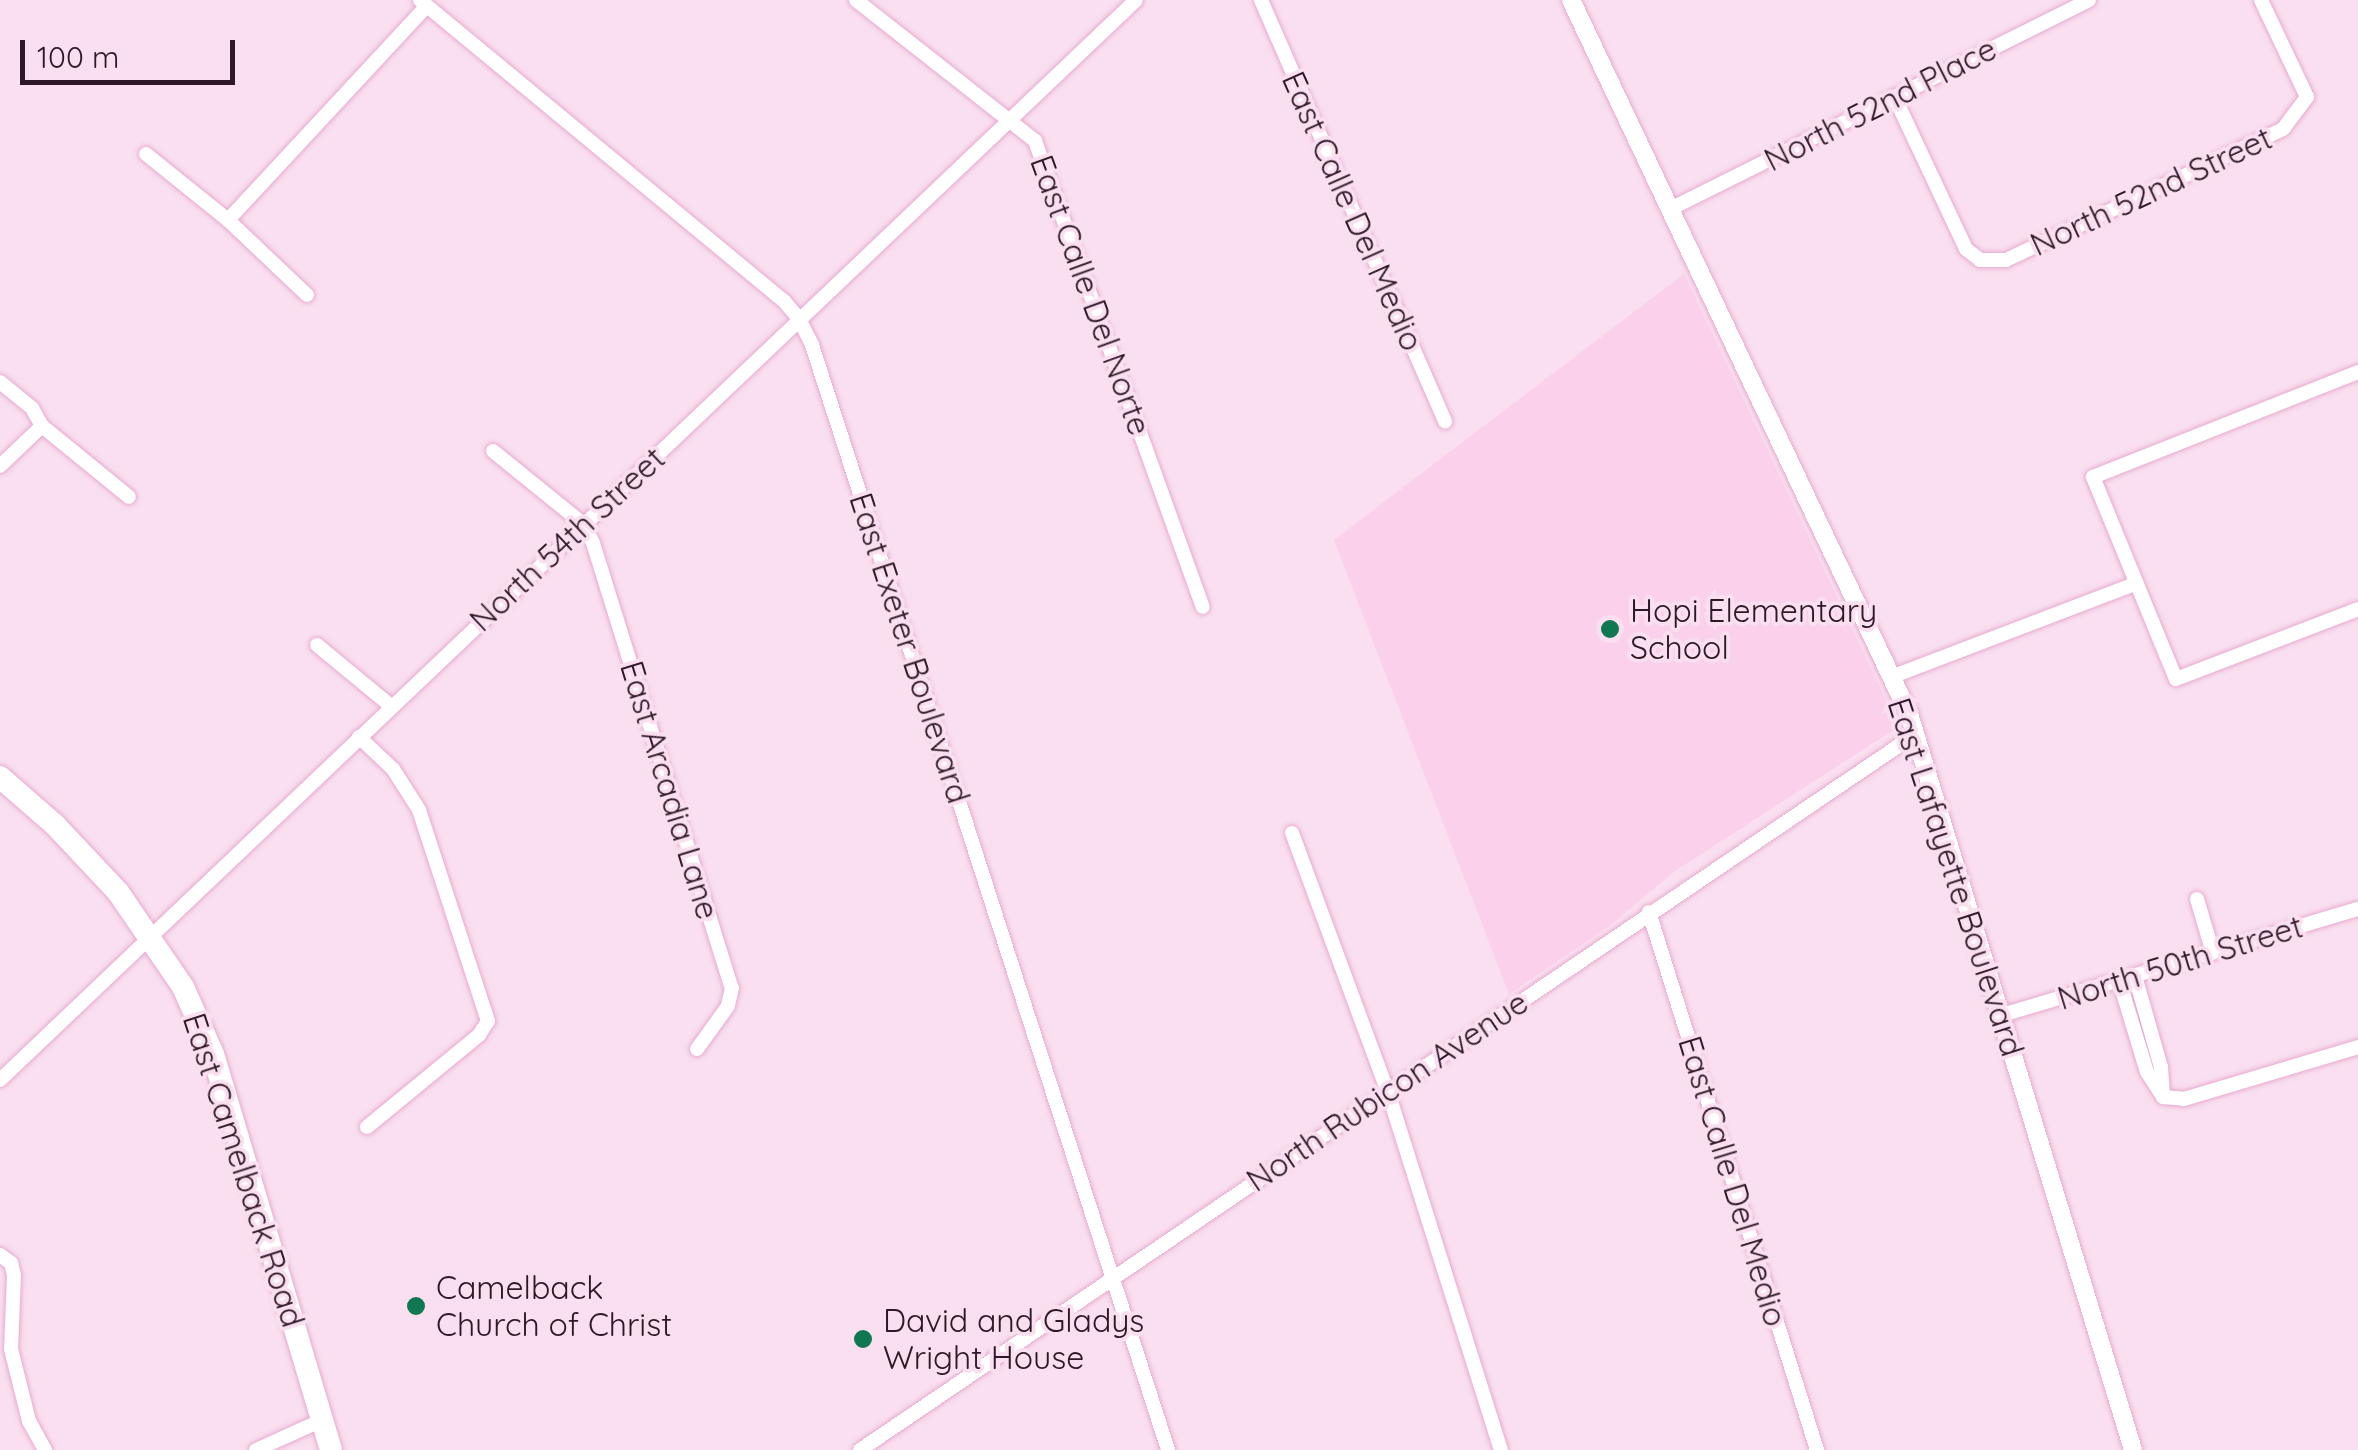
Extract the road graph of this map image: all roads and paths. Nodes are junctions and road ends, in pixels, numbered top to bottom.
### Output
1 (856, 0) edge
2 (1136, 0) edge
3 (1261, 0) edge
4 (1572, 0) edge
5 (2090, 0) edge
6 (2261, 0) edge
7 (424, 3) edge
8 (2059, 6) edge
9 (1895, 98) junction
10 (1008, 124) junction
11 (146, 154) dead end
12 (1670, 209) junction
13 (228, 220) junction
14 (308, 295) dead end
15 (799, 319) junction
16 (2358, 372) edge
17 (0, 382) edge
18 (1445, 422) dead end
19 (42, 426) junction
20 (493, 452) dead end
21 (0, 466) edge
22 (129, 497) dead end
23 (584, 524) junction
24 (2137, 583) junction
25 (1203, 607) dead end
26 (2358, 609) edge
27 (316, 645) dead end
28 (1891, 677) junction
29 (391, 706) junction
30 (1916, 734) junction
31 (359, 737) junction
32 (0, 776) edge
33 (1292, 833) dead end
34 (2197, 899) dead end
35 (2358, 909) edge
36 (1649, 912) junction
37 (152, 934) junction
38 (2213, 953) junction
39 (2135, 976) junction
40 (2119, 980) junction
41 (2002, 1016) junction
42 (2143, 1032) junction
43 (2358, 1048) edge
44 (697, 1049) dead end
45 (0, 1080) edge
46 (1388, 1092) junction
47 (368, 1127) dead end
48 (0, 1255) edge
49 (1112, 1277) junction
50 (6, 1346) edge
51 (322, 1420) junction
52 (45, 1450) edge
53 (256, 1450) edge
54 (332, 1450) edge
55 (860, 1450) edge
56 (1168, 1450) edge
57 (1501, 1450) edge
58 (1817, 1450) edge
59 (2133, 1450) edge

1 - 10 street, East Calle Del Norte
2 - 10 street, North 54th Street
3 - 18 street, East Calle Del Medio
4 - 12 street, East Lafayette Boulevard
5 - 8 street, North 52nd Place
6 - 9 street, North 52nd Street
7 - 13 street
7 - 15 street, East Exeter Boulevard
8 - 9 street, North 52nd Place
9 - 12 street, North 52nd Place
10 - 15 street, North 54th Street
10 - 25 street, East Calle Del Norte
11 - 13 street
12 - 28 street, East Lafayette Boulevard
13 - 14 street
15 - 23 street, North 54th Street
15 - 49 street, East Exeter Boulevard
16 - 24 street
17 - 19 street
19 - 21 street
19 - 22 street
20 - 23 street
23 - 29 street, North 54th Street
23 - 44 street, East Arcadia Lane
24 - 26 street
24 - 28 street
27 - 29 street
28 - 30 street, East Lafayette Boulevard
29 - 31 street, North 54th Street
30 - 36 street, North Rubicon Avenue
30 - 41 street, East Lafayette Boulevard
31 - 37 street, North 54th Street
31 - 47 street
32 - 37 main road, East Camelback Road
33 - 46 street
34 - 38 street
35 - 38 street, North 50th Street
36 - 46 street, North Rubicon Avenue
36 - 58 street, East Calle Del Medio
37 - 45 street, North 54th Street
37 - 51 main road, East Camelback Road
38 - 39 street, North 50th Street
39 - 40 street, North 50th Street
39 - 42 street
40 - 41 street, North 50th Street
40 - 42 street
41 - 59 street, East Lafayette Boulevard
42 - 43 street
46 - 49 street, North Rubicon Avenue
46 - 57 street
48 - 50 street
49 - 55 street, North Rubicon Avenue
49 - 56 street, East Exeter Boulevard
50 - 52 street
51 - 53 street
51 - 54 main road, East Camelback Road

